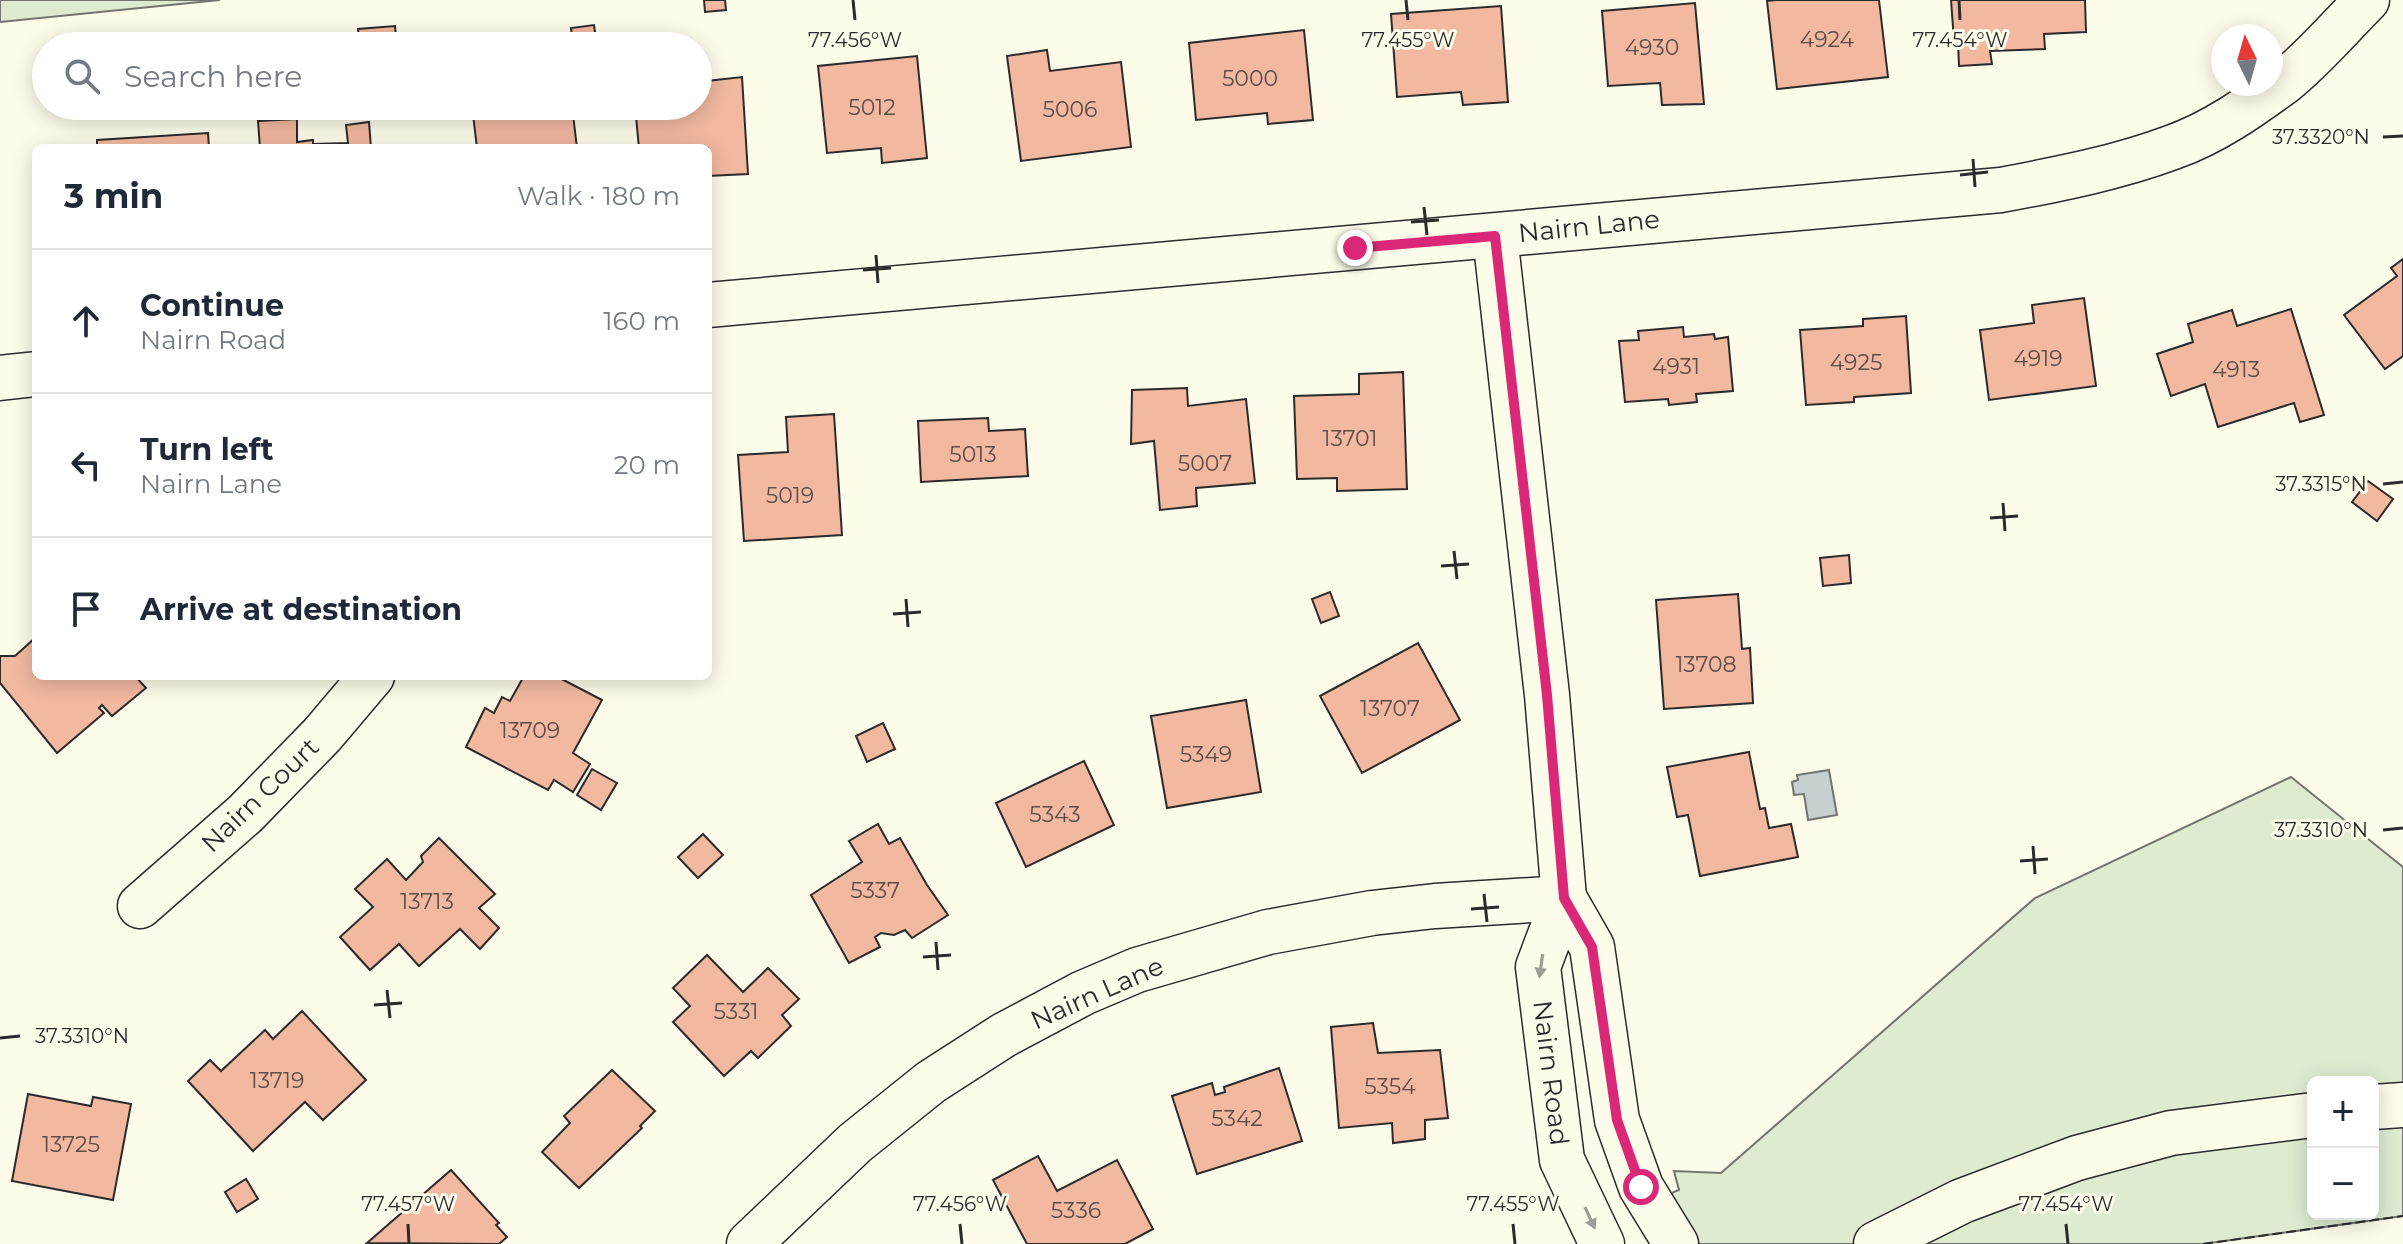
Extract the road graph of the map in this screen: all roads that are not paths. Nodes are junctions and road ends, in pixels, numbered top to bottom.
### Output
1 (2367, 0) edge
2 (1495, 236) junction
3 (712, 305) edge
4 (32, 374) edge
5 (0, 378) edge
6 (369, 680) edge
7 (1564, 898) junction
8 (140, 906) dead end
9 (2403, 1105) edge
10 (2379, 1107) edge
11 (2307, 1116) edge
12 (749, 1244) edge
13 (1602, 1244) edge
14 (1676, 1244) edge
15 (1876, 1244) edge

1 - 2 street, Nairn Lane
2 - 3 street, Nairn Lane
2 - 7 street, Nairn Road
4 - 5 street
6 - 8 street, Nairn Court
7 - 12 street, Nairn Lane
7 -> 13 street, Nairn Road
7 - 14 street, Nairn Road
9 - 10 street
11 - 15 street

